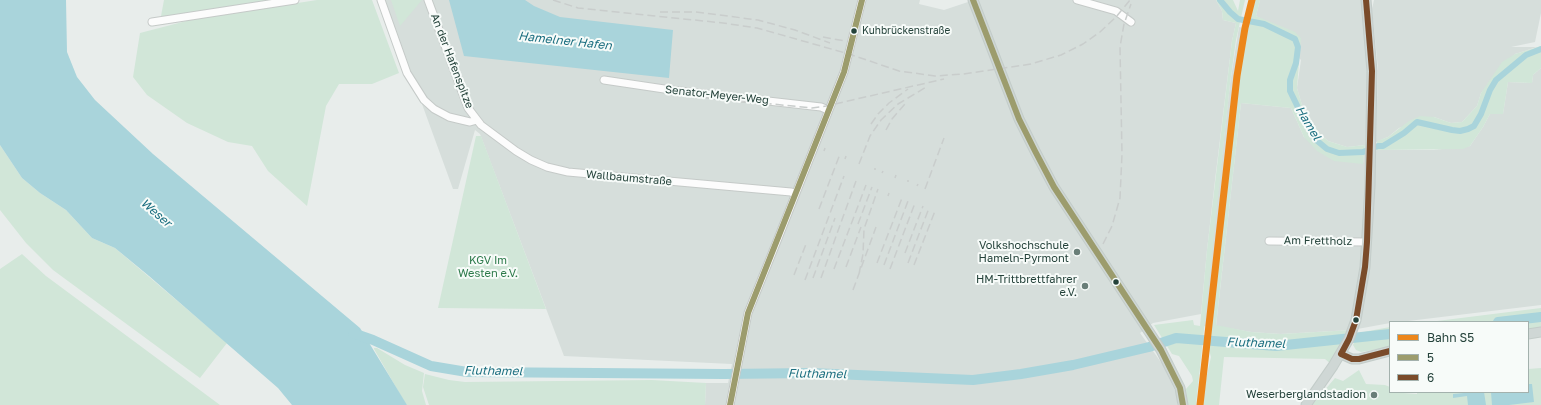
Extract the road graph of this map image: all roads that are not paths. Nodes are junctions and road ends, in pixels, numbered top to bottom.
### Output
1 (295, 0) edge
2 (381, 0) edge
3 (428, 0) edge
4 (862, 0) edge
5 (973, 0) edge
6 (1077, 0) edge
7 (1366, 0) edge
8 (152, 22) dead end
9 (1131, 22) dead end
10 (604, 80) dead end
11 (828, 110) junction
12 (477, 120) junction
13 (795, 194) junction
14 (1269, 241) dead end
15 (1367, 242) junction
16 (1541, 332) edge
17 (1529, 334) edge
18 (1343, 350) junction
19 (1389, 351) edge
20 (730, 405) edge
21 (1183, 405) edge
22 (1306, 405) edge

1 - 8 street
2 - 12 street, An der Hafenspitze
3 - 12 street, An der Hafenspitze
4 - 11 street
5 - 21 main road
6 - 9 street
7 - 15 main road
10 - 11 street, Senator-Meyer-Weg
11 - 13 street
12 - 13 street, Wallbaumstraße
13 - 20 street
14 - 15 street, Am Frettholz
15 - 18 main road
16 - 17 main road
18 - 19 main road
18 - 22 main road

